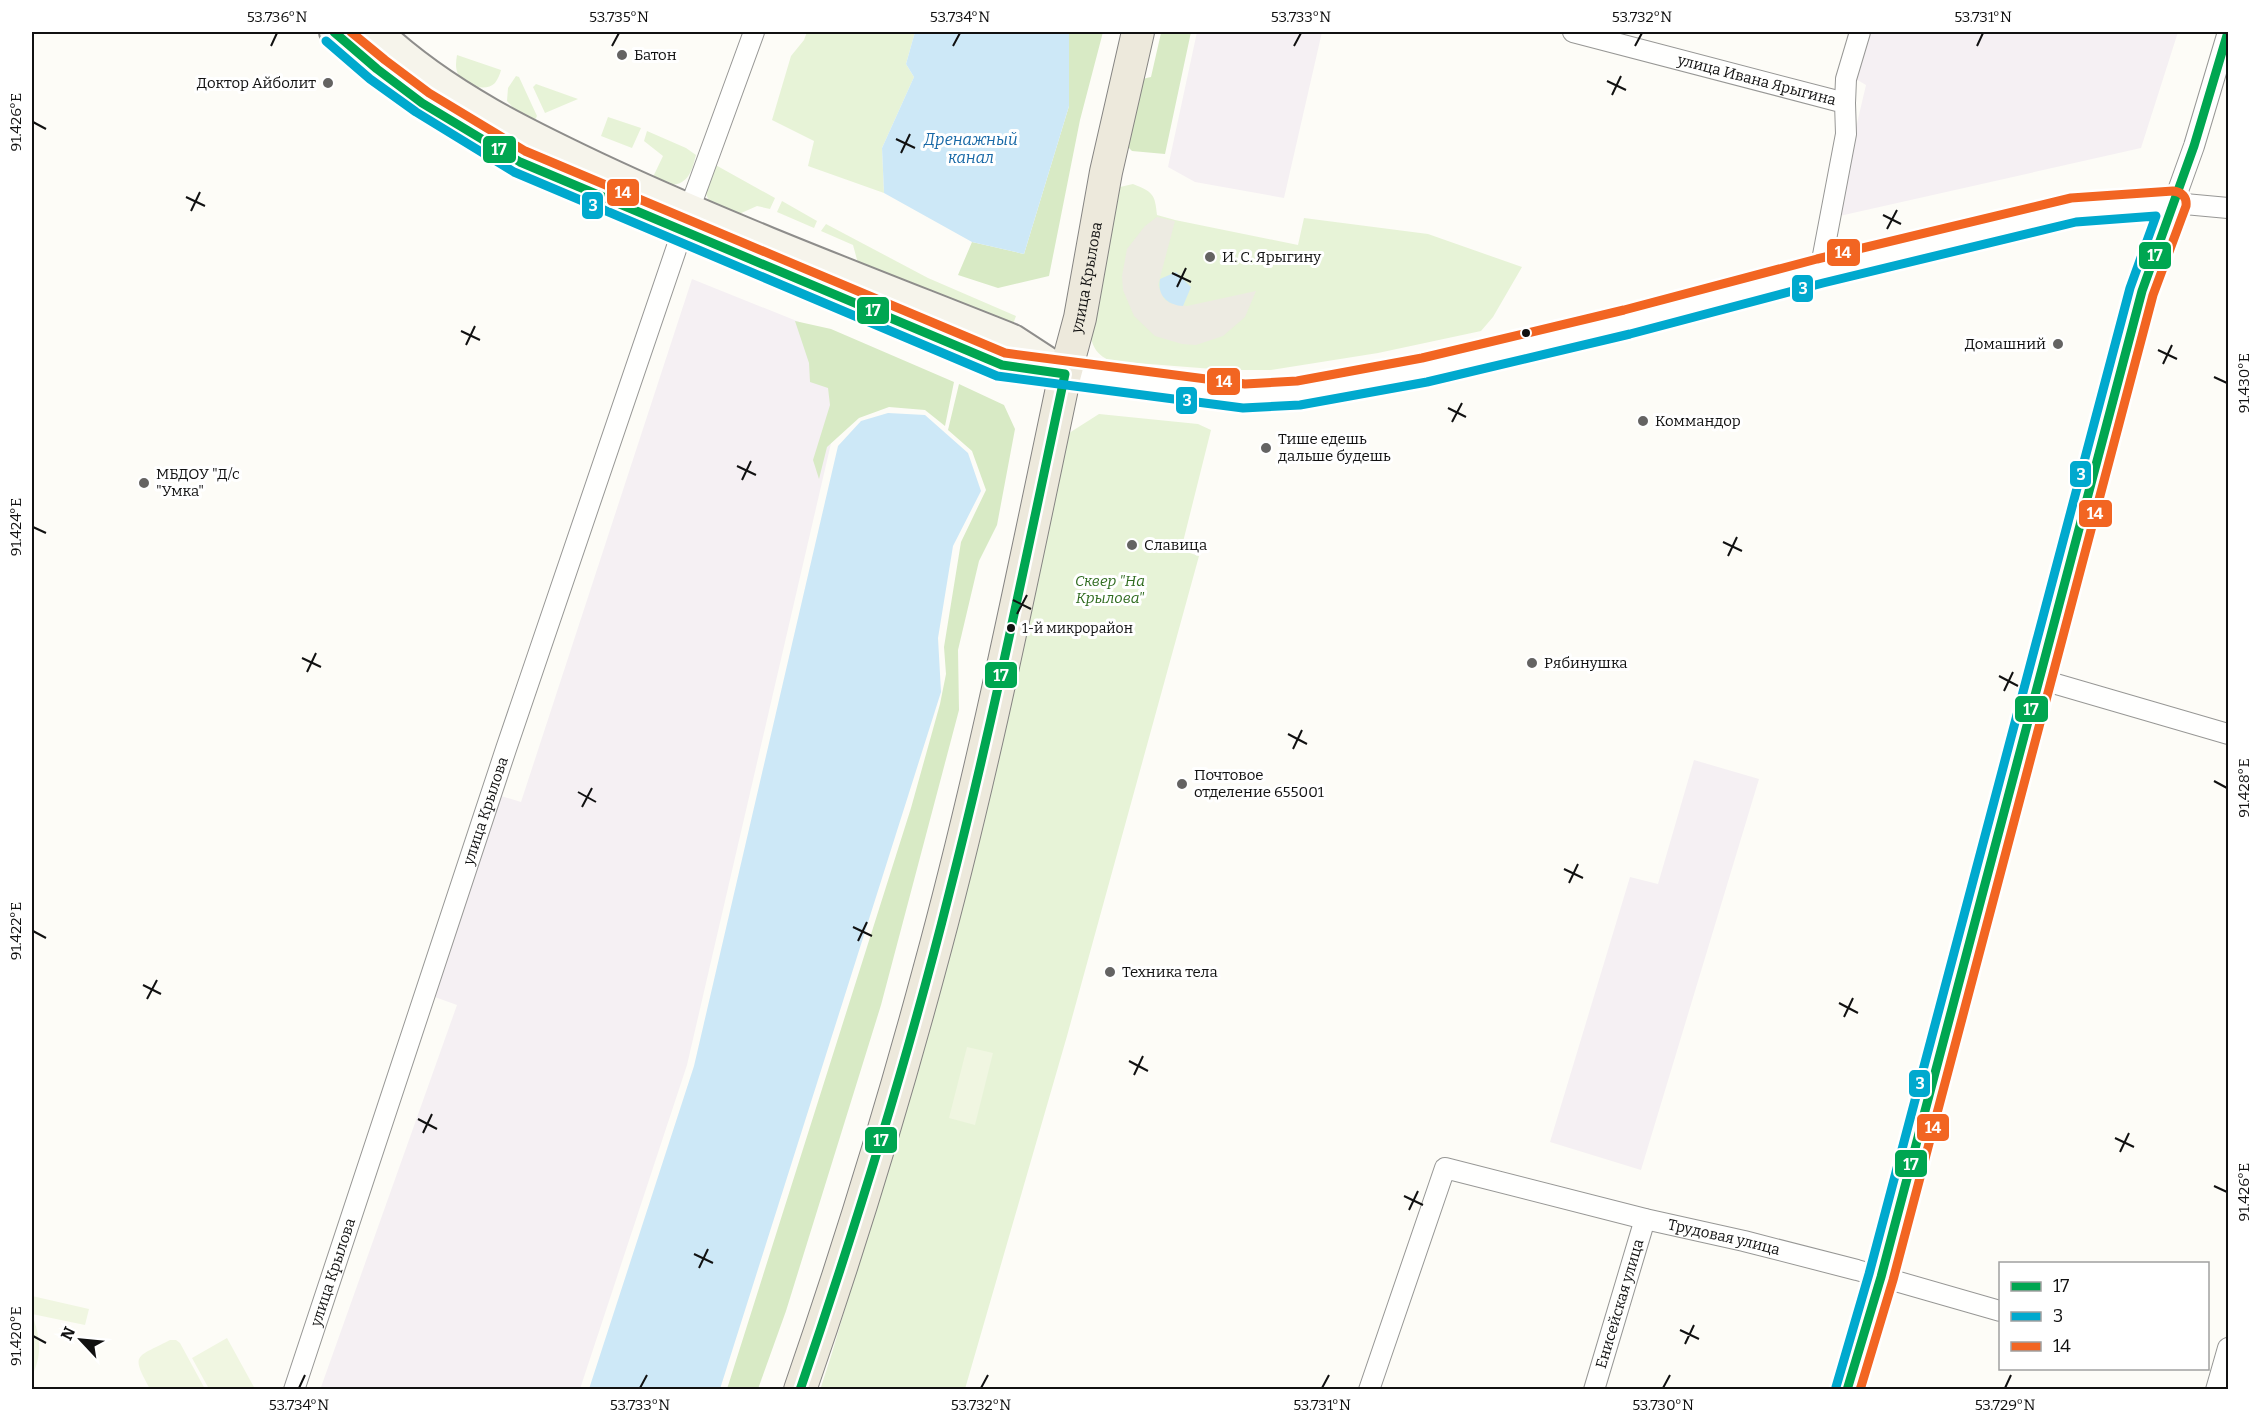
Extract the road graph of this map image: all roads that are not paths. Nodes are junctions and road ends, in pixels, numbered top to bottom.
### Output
1 (334, 32) edge
2 (378, 32) edge
3 (754, 32) edge
4 (1138, 32) edge
5 (1573, 32) edge
6 (1860, 32) edge
7 (2228, 32) edge
8 (1845, 104) junction
9 (2174, 203) junction
10 (2229, 208) edge
11 (686, 221) junction
12 (1820, 271) junction
13 (1065, 374) junction
14 (2039, 680) junction
15 (2229, 734) edge
16 (1644, 1219) junction
17 (1881, 1277) junction
18 (1999, 1310) edge
19 (2229, 1348) edge
20 (2214, 1377) edge
21 (294, 1389) edge
22 (800, 1389) edge
23 (1369, 1389) edge
24 (1594, 1389) edge
25 (1847, 1389) edge

1 - 11 street
2 - 11 street
3 - 11 street, улица Крылова
4 - 13 main road, улица Крылова
5 - 8 street, улица Ивана Ярыгина
6 - 8 street
7 - 9 street
8 - 12 street, улица Ивана Ярыгина
9 - 10 street
9 - 12 street
9 - 14 street
11 - 13 street
11 - 21 street, улица Крылова
12 - 13 street
13 - 22 main road, улица Крылова
14 - 15 street
14 - 17 street
16 - 17 street, Трудовая улица
16 - 23 street, Трудовая улица
16 - 24 street, Енисейская улица
17 - 18 street, Трудовая улица
17 - 25 street
19 - 20 street

